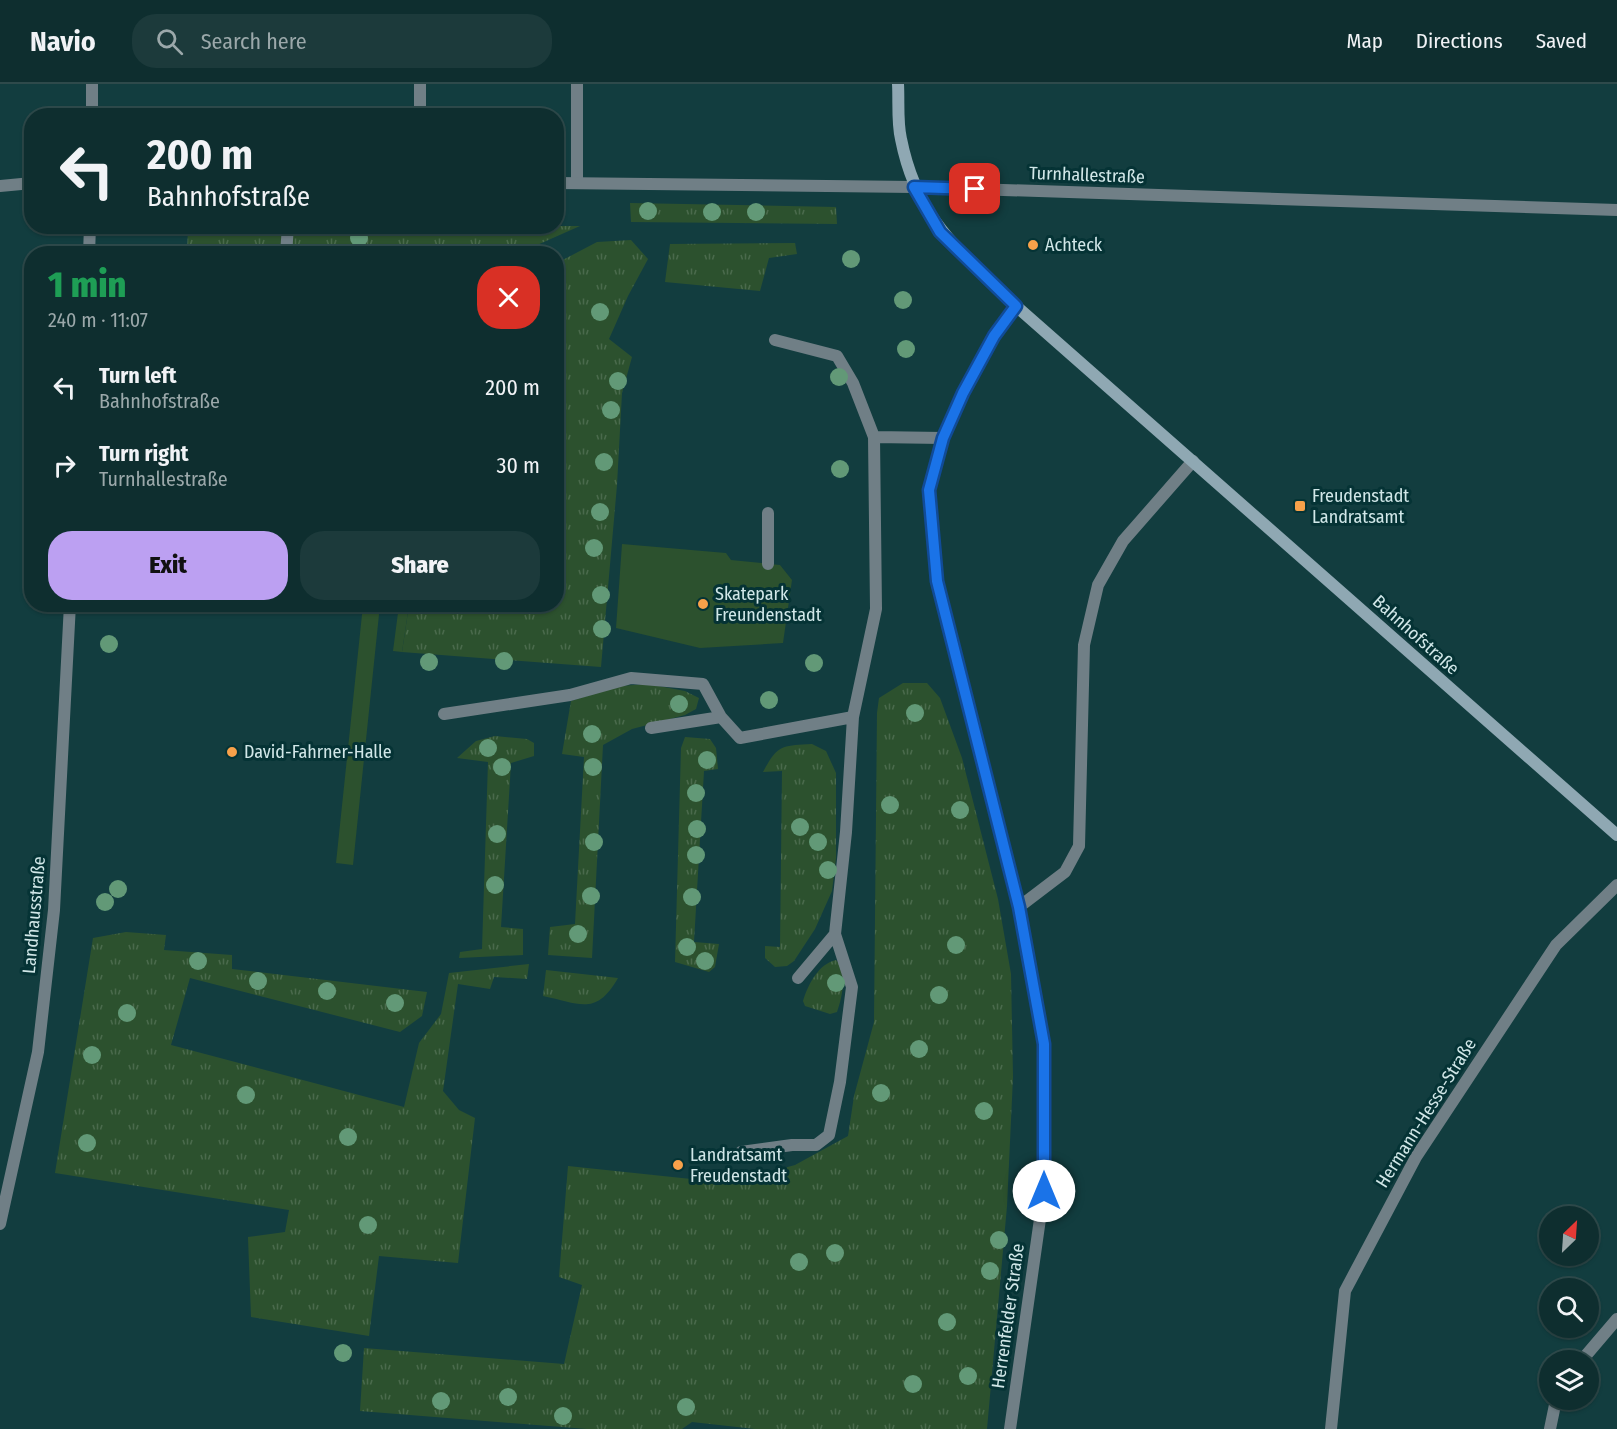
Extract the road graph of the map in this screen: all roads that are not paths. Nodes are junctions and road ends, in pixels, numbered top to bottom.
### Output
1 (92, 84) edge
2 (420, 84) edge
3 (577, 84) edge
4 (898, 84) edge
5 (92, 108) edge
6 (420, 108) edge
7 (564, 183) edge
8 (577, 183) junction
9 (24, 184) edge
10 (0, 186) edge
11 (914, 187) junction
12 (1617, 210) edge
13 (1016, 306) junction
14 (775, 340) dead end
15 (874, 437) junction
16 (943, 438) junction
17 (1193, 461) junction
18 (768, 513) dead end
19 (768, 564) dead end
20 (70, 612) edge
21 (444, 714) dead end
22 (721, 717) junction
23 (853, 717) junction
24 (651, 728) dead end
25 (1617, 836) edge
26 (1617, 885) edge
27 (1019, 907) junction
28 (836, 934) junction
29 (798, 978) dead end
30 (741, 1152) dead end
31 (3, 1196) edge
32 (0, 1224) edge
33 (1617, 1319) edge
34 (1591, 1350) edge
35 (1554, 1410) edge
36 (1010, 1429) edge
37 (1331, 1429) edge
38 (1550, 1429) edge

1 - 5 street
2 - 6 street
3 - 8 street
4 - 11 street, Bahnhofstraße
7 - 8 street, Turnhallestraße
8 - 11 street, Turnhallestraße
9 - 10 street
11 - 12 street, Turnhallestraße
11 - 13 street, Bahnhofstraße
13 - 16 street, Herrenfelder Straße
13 - 17 street, Bahnhofstraße
14 - 15 street
15 - 16 street
15 - 23 street
16 - 27 street, Herrenfelder Straße
17 - 25 street, Bahnhofstraße
17 - 27 street
18 - 19 street
20 - 31 street, Landhausstraße
21 - 22 street
22 - 23 street
22 - 24 street
23 - 28 street
26 - 37 street, Hermann-Hesse-Straße
27 - 36 street, Herrenfelder Straße
28 - 29 street
28 - 30 street
31 - 32 street, Landhausstraße
33 - 34 street
35 - 38 street

